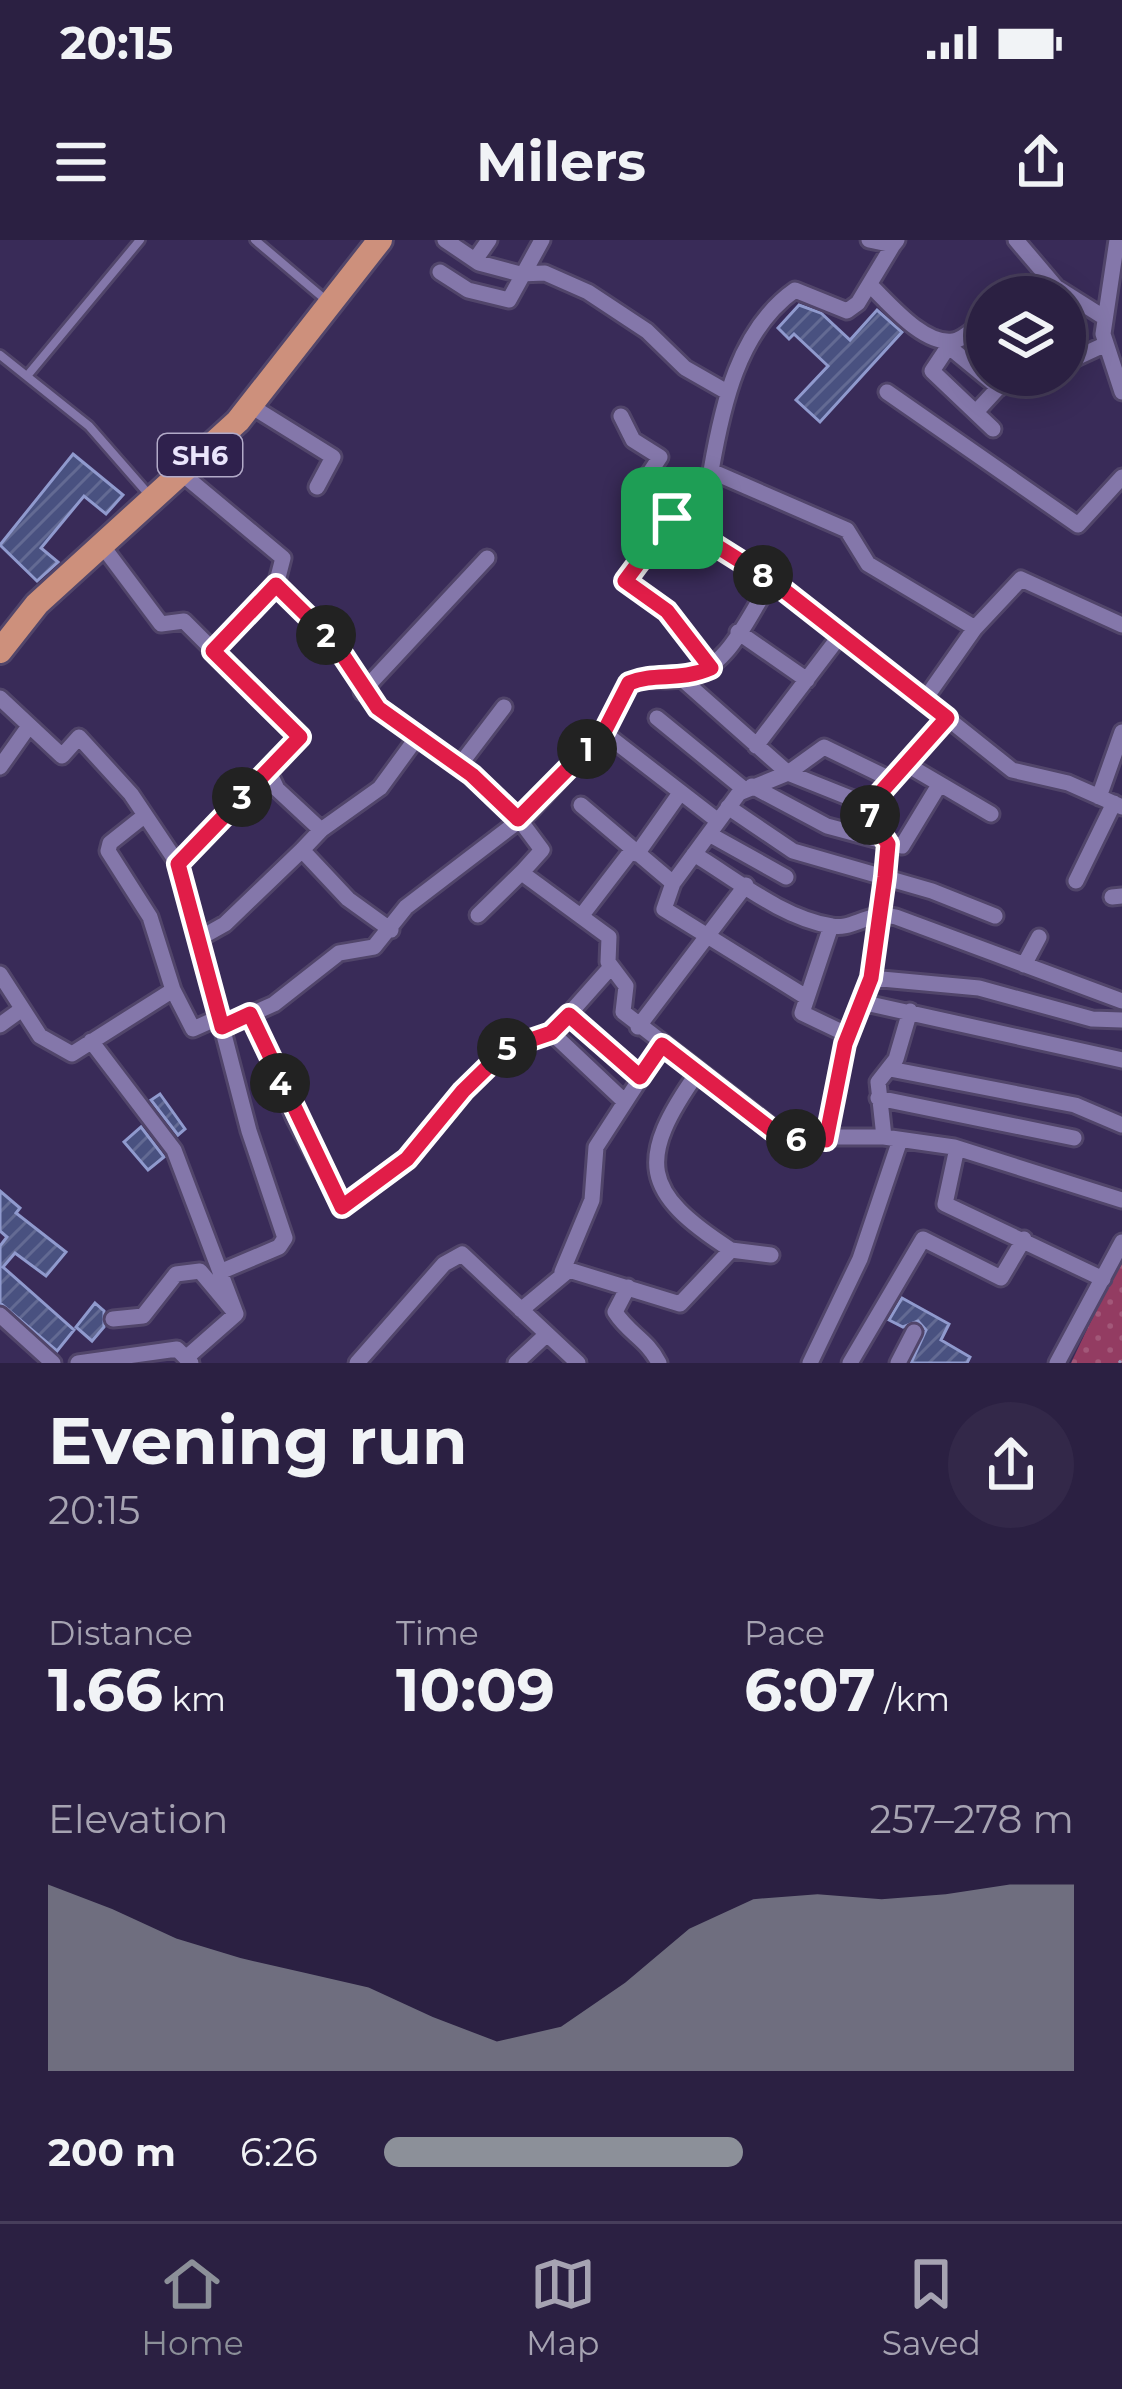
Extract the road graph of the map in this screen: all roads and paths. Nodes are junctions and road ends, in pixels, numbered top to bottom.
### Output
1 (140, 240) edge
2 (255, 240) edge
3 (380, 240) edge
4 (446, 240) edge
5 (489, 240) edge
6 (542, 240) edge
7 (869, 240) edge
8 (1016, 240) edge
9 (1117, 240) edge
10 (895, 243) edge
11 (475, 260) junction
12 (440, 272) dead end
13 (520, 274) junction
14 (1047, 276) edge
15 (870, 285) junction
16 (331, 304) junction
17 (1086, 306) edge
18 (1105, 318) junction
19 (966, 333) edge
20 (950, 344) junction
21 (1106, 344) junction
22 (1086, 353) edge
23 (0, 355) edge
24 (966, 355) edge
25 (27, 376) junction
26 (727, 392) junction
27 (887, 392) dead end
28 (1122, 392) edge
29 (991, 396) edge
30 (250, 406) junction
31 (976, 412) junction
32 (621, 416) dead end
33 (993, 429) dead end
34 (711, 471) junction
35 (180, 472) junction
36 (1122, 477) edge
37 (317, 487) dead end
38 (152, 497) junction
39 (672, 518) junction
40 (713, 542) junction
41 (101, 544) junction
42 (487, 558) dead end
43 (772, 581) junction
44 (276, 585) junction
45 (1122, 625) edge
46 (975, 628) junction
47 (738, 632) junction
48 (842, 633) junction
49 (0, 651) edge
50 (213, 651) junction
51 (711, 668) junction
52 (682, 679) junction
53 (807, 680) junction
54 (362, 692) junction
55 (0, 698) edge
56 (925, 699) junction
57 (504, 707) dead end
58 (657, 718) dead end
59 (947, 718) junction
60 (29, 726) junction
61 (604, 732) junction
62 (1122, 732) edge
63 (418, 736) junction
64 (756, 746) junction
65 (906, 764) junction
66 (459, 766) junction
67 (0, 767) edge
68 (268, 770) junction
69 (788, 773) junction
70 (892, 780) junction
71 (939, 785) junction
72 (748, 788) junction
73 (680, 793) junction
74 (1112, 802) edge
75 (581, 805) dead end
76 (863, 805) junction
77 (992, 814) dead end
78 (144, 816) junction
79 (518, 819) junction
80 (718, 821) junction
81 (322, 830) junction
82 (888, 844) junction
83 (302, 850) junction
84 (634, 852) junction
85 (694, 854) junction
86 (178, 864) junction
87 (524, 870) junction
88 (885, 877) junction
89 (786, 878) dead end
90 (1076, 881) dead end
91 (673, 883) junction
92 (746, 886) junction
93 (881, 914) junction
94 (478, 915) dead end
95 (582, 916) junction
96 (994, 916) dead end
97 (831, 926) junction
98 (391, 930) junction
99 (1039, 937) dead end
100 (200, 938) junction
101 (707, 938) junction
102 (1024, 965) junction
103 (610, 968) junction
104 (0, 974) edge
105 (871, 978) junction
106 (173, 990) junction
107 (806, 997) junction
108 (1122, 1001) edge
109 (861, 1002) junction
110 (22, 1009) junction
111 (910, 1011) junction
112 (250, 1014) junction
113 (569, 1015) junction
114 (1122, 1020) edge
115 (221, 1022) junction
116 (0, 1024) edge
117 (638, 1027) junction
118 (551, 1033) junction
119 (848, 1035) junction
120 (91, 1041) junction
121 (662, 1045) junction
122 (1122, 1060) edge
123 (890, 1069) junction
124 (698, 1072) junction
125 (640, 1077) junction
126 (878, 1098) junction
127 (624, 1101) junction
128 (1122, 1125) edge
129 (892, 1138) junction
130 (1074, 1138) dead end
131 (826, 1140) junction
132 (957, 1148) junction
133 (1122, 1200) edge
134 (1024, 1239) junction
135 (1122, 1242) edge
136 (731, 1250) junction
137 (771, 1255) dead end
138 (220, 1272) junction
139 (562, 1272) junction
140 (1103, 1279) junction
141 (628, 1287) junction
142 (521, 1310) junction
143 (236, 1314) junction
144 (0, 1315) edge
145 (113, 1319) dead end
146 (914, 1332) dead end
147 (547, 1334) junction
148 (189, 1361) edge
149 (53, 1363) edge
150 (78, 1363) edge
151 (357, 1363) edge
152 (516, 1363) edge
153 (578, 1363) edge
154 (658, 1363) edge
155 (810, 1363) edge
156 (850, 1363) edge
157 (898, 1363) edge
158 (1057, 1363) edge

1 - 25 lane
2 - 16 lane
3 - 16 main road, SH6
4 - 11 street
5 - 11 street
6 - 13 street
7 - 10 street
8 - 14 street
9 - 18 street
10 - 15 street
11 - 13 street
12 - 13 street
13 - 26 street
15 - 20 street
15 - 26 street
16 - 30 main road, SH6
17 - 18 street
18 - 21 street
19 - 20 street
20 - 24 street
20 - 31 street
21 - 22 street
21 - 28 street
23 - 25 lane
25 - 38 lane
26 - 34 street
27 - 36 street
29 - 31 street
30 - 35 main road, SH6
30 - 37 street
31 - 33 street
32 - 39 street
34 - 40 street
34 - 46 street
35 - 38 main road, SH6
35 - 44 street
38 - 41 main road, SH6
39 - 40 street
39 - 51 street
40 - 43 street
41 - 49 main road, SH6
41 - 50 street
42 - 54 street
43 - 47 street
43 - 48 street
44 - 50 street
44 - 54 street
45 - 46 street
46 - 56 street
47 - 51 street
47 - 53 street
48 - 53 street
48 - 56 street
50 - 68 street
51 - 52 street
52 - 61 street
52 - 64 street
53 - 64 street
54 - 63 street
55 - 60 street
56 - 59 street
57 - 66 street
58 - 72 street
59 - 65 street
59 - 74 street
60 - 67 street
60 - 78 street
61 - 73 street
61 - 79 street
62 - 74 street
63 - 66 street
63 - 81 street
64 - 69 street
65 - 70 street
65 - 71 street
66 - 79 street
68 - 81 street
68 - 86 street
69 - 70 street
69 - 72 street
69 - 76 street
70 - 76 street
71 - 77 street
71 - 82 street
72 - 80 street
72 - 82 street
73 - 80 street
73 - 84 street
74 - 90 street
75 - 84 street
76 - 82 street
78 - 86 street
78 - 106 street
79 - 87 street
79 - 98 street
80 - 85 street
80 - 88 street
80 - 89 street
81 - 83 street
82 - 88 street
83 - 98 street
83 - 100 street
84 - 91 street
84 - 95 street
85 - 91 street
85 - 92 street
86 - 100 street
87 - 94 street
87 - 95 street
88 - 93 street
88 - 96 street
91 - 101 street
92 - 97 street
92 - 101 street
93 - 97 street
93 - 102 street
93 - 105 street
95 - 103 street
97 - 107 street
98 - 112 street
99 - 102 street
100 - 115 street
101 - 107 street
101 - 117 street
102 - 108 street
103 - 113 street
103 - 117 street
104 - 110 street
105 - 109 street
105 - 114 street
106 - 115 street
106 - 120 street
107 - 119 street
109 - 111 street
109 - 119 street
110 - 116 street
110 - 120 street
111 - 122 street
111 - 123 street
112 - 115 street
112 - 118 street
113 - 118 street
113 - 125 street
115 - 138 street
117 - 121 street
118 - 127 street
119 - 131 street
120 - 138 street
121 - 124 street
121 - 125 street
123 - 126 street
123 - 128 street
124 - 131 street
124 - 136 street
125 - 127 street
126 - 129 street
126 - 130 street
127 - 139 street
129 - 131 street
129 - 132 street
129 - 155 street
132 - 133 street
132 - 134 street
134 - 140 street
134 - 156 street
135 - 140 street
136 - 137 street
136 - 141 street
138 - 143 street
139 - 141 street
139 - 142 street
140 - 158 street
141 - 154 street
142 - 147 street
142 - 151 street
143 - 145 street
143 - 148 street
144 - 149 street
146 - 157 street
147 - 152 street
147 - 153 street
148 - 150 street

